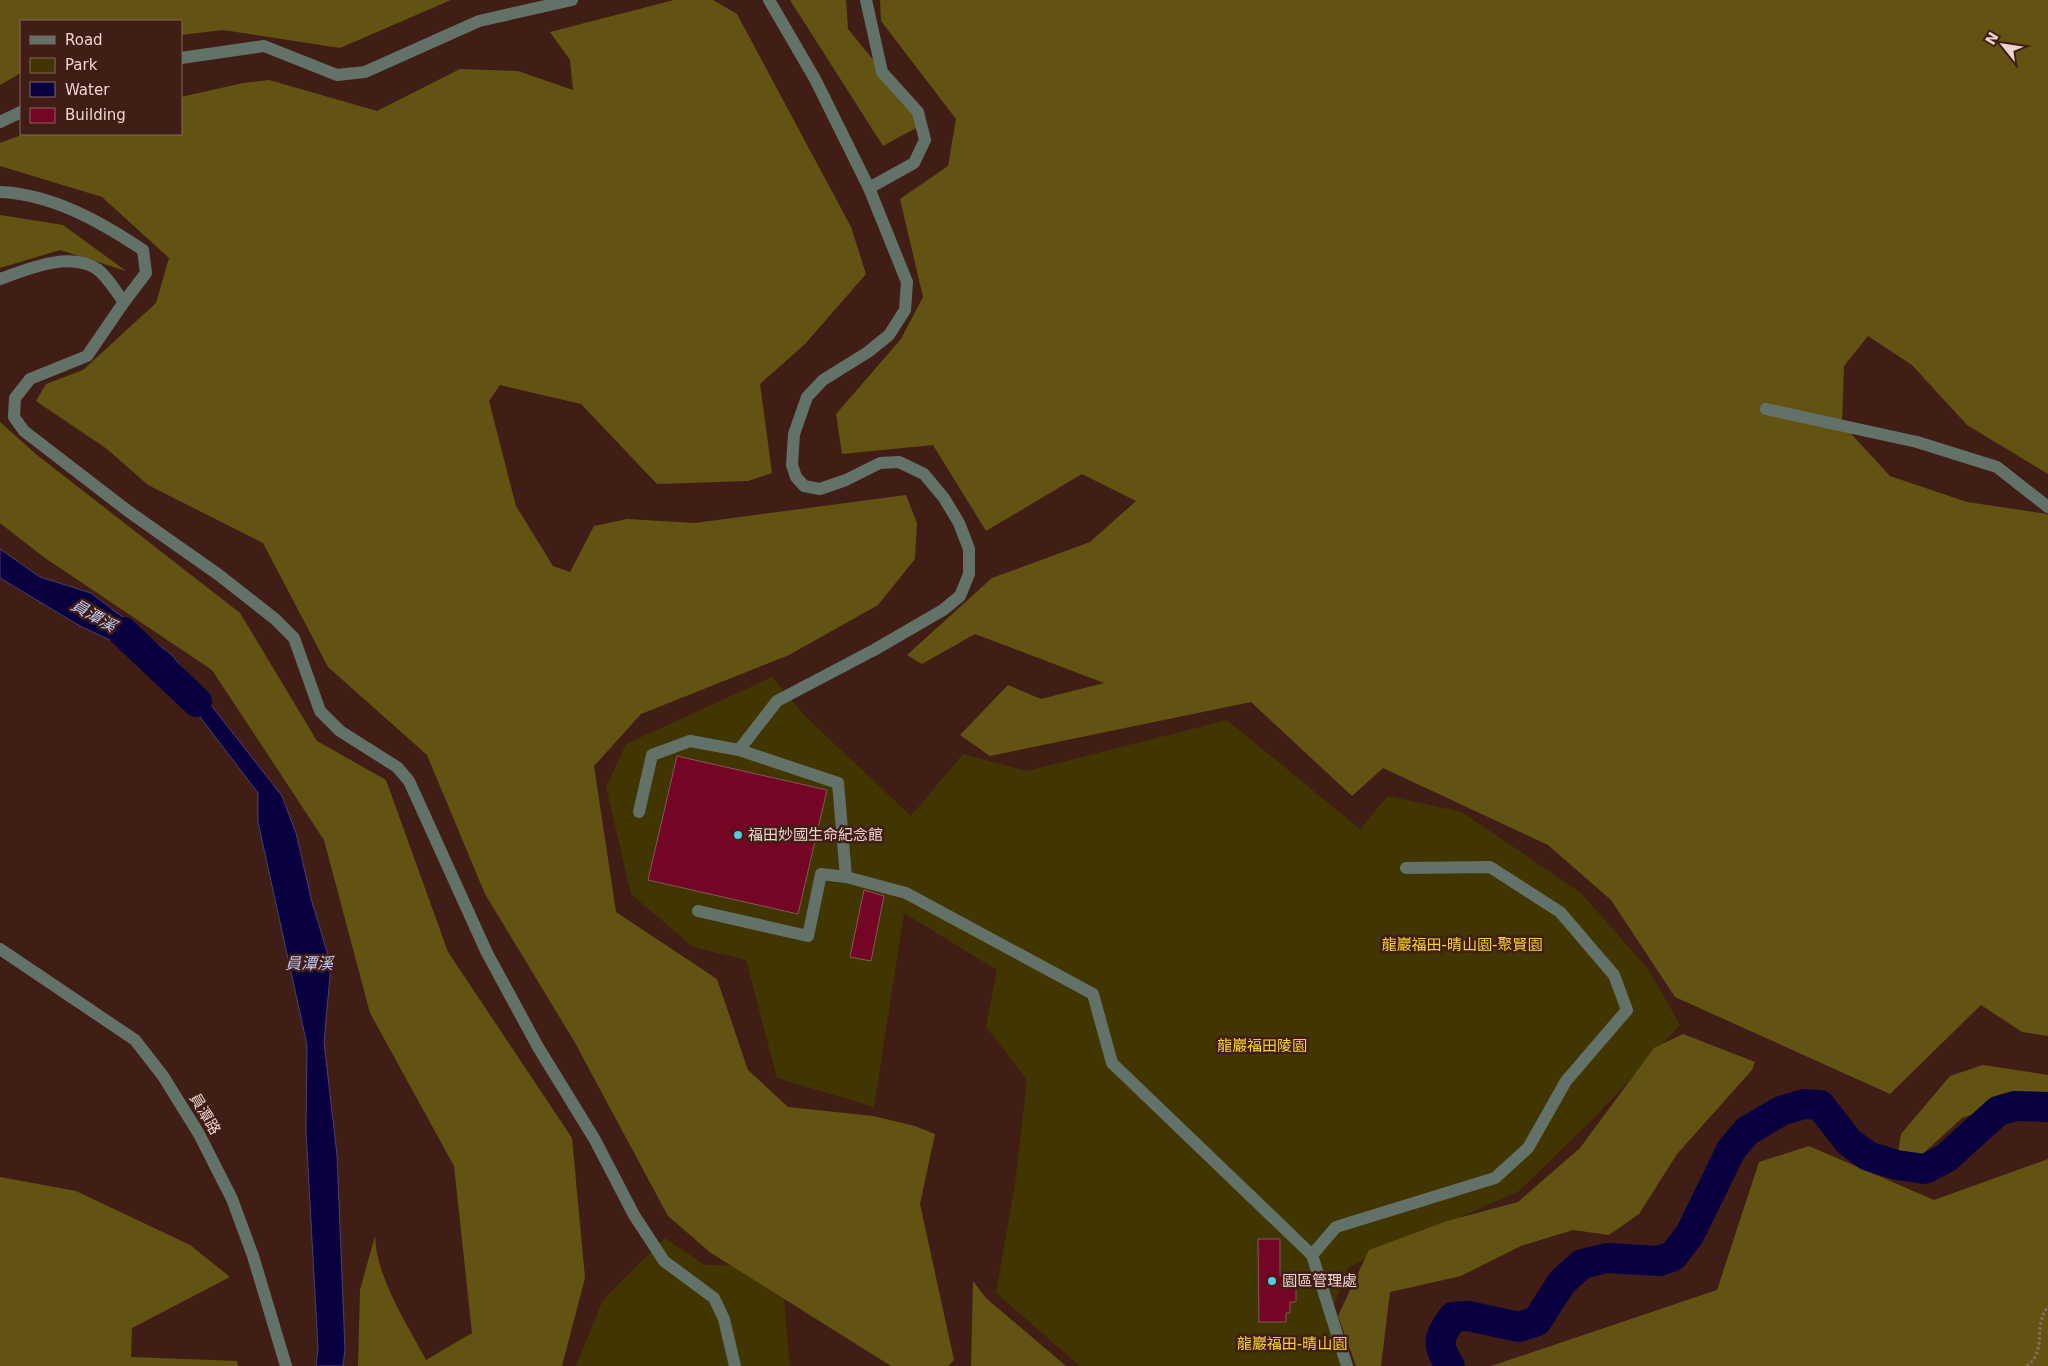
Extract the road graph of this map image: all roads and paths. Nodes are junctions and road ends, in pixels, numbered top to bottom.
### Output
1 (572, 0) edge
2 (769, 0) edge
3 (866, 0) edge
4 (182, 58) edge
5 (20, 112) edge
6 (0, 122) edge
7 (869, 188) junction
8 (0, 192) edge
9 (0, 278) edge
10 (124, 302) junction
11 (1766, 409) dead end
12 (2048, 507) edge
13 (739, 750) junction
14 (639, 812) dead end
15 (1406, 868) dead end
16 (846, 877) junction
17 (698, 911) dead end
18 (0, 949) edge
19 (1312, 1255) junction
20 (2048, 1306) edge
21 (286, 1366) edge
22 (735, 1366) edge
23 (1347, 1366) edge
24 (2027, 1366) edge

1 - 4 street
2 - 7 street
3 - 7 street
5 - 6 street
7 - 13 street
8 - 10 street
9 - 10 street
10 - 22 street
11 - 12 street
13 - 14 street
13 - 16 street
15 - 19 street
16 - 17 street
16 - 19 street
18 - 21 street, 員潭路
19 - 23 street
20 - 24 path

